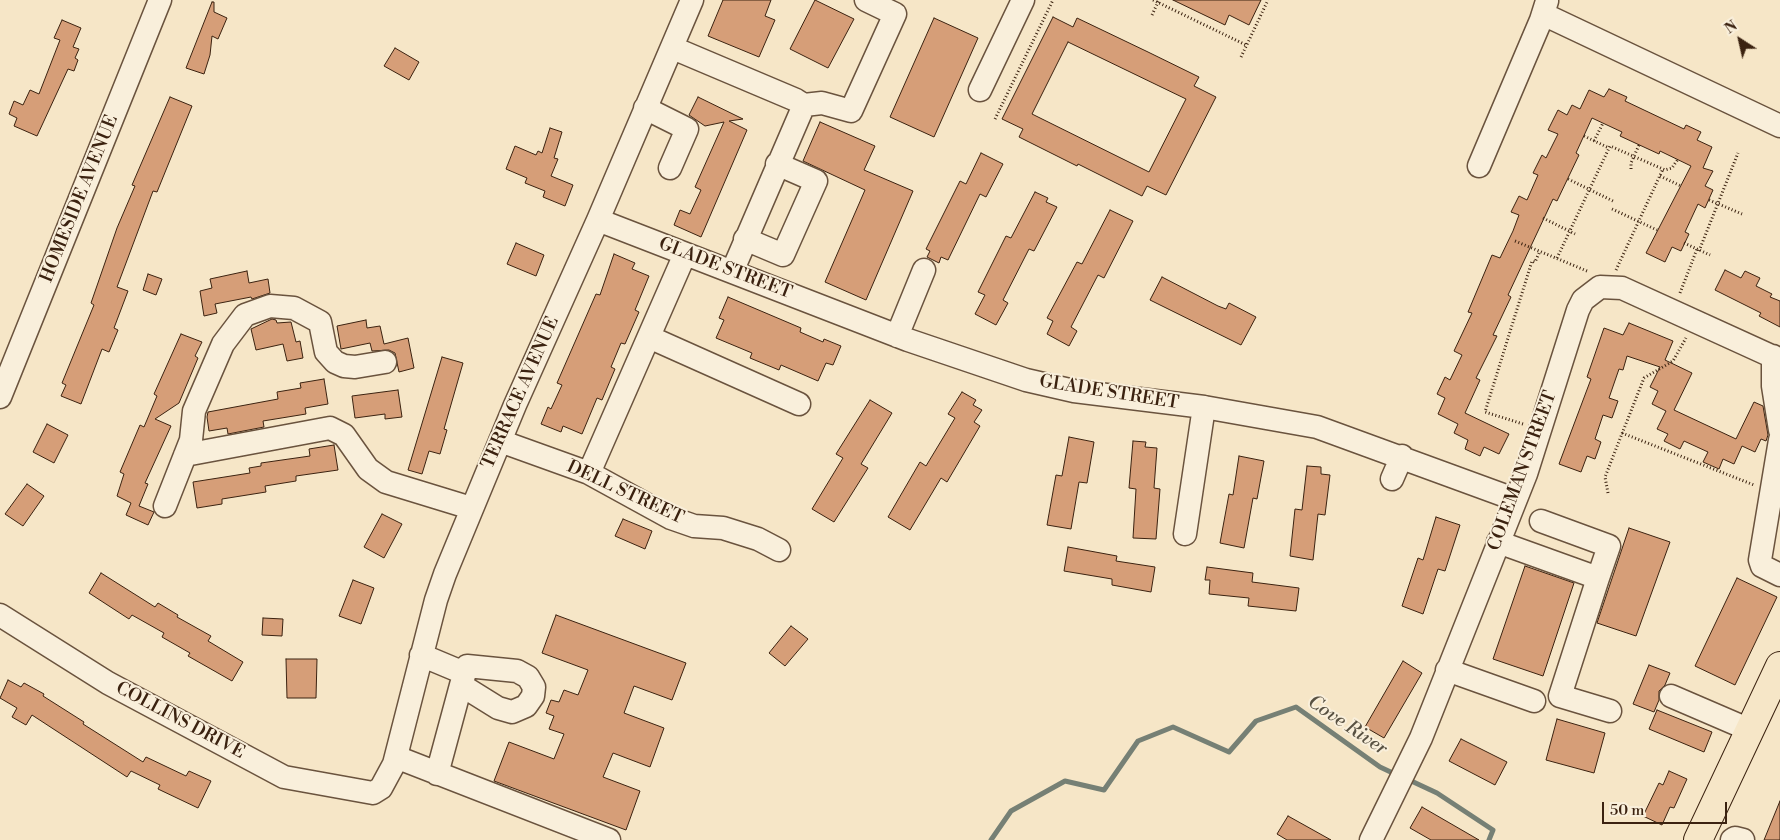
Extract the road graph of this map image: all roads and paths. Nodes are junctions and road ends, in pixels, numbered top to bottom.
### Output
1 (160, 0) edge
2 (692, 0) edge
3 (866, 0) edge
4 (1023, 0) edge
5 (1053, 0) edge
6 (1152, 0) edge
7 (1268, 0) edge
8 (1159, 1) edge
9 (1545, 7) edge
10 (1152, 15) dead end
11 (1246, 45) junction
12 (673, 48) junction
13 (1240, 57) dead end
14 (980, 90) dead end
15 (804, 105) junction
16 (645, 108) junction
17 (995, 120) dead end
18 (1603, 123) dead end
19 (1780, 126) edge
20 (1584, 136) dead end
21 (1594, 141) junction
22 (1639, 145) dead end
23 (1609, 148) junction
24 (1738, 153) dead end
25 (1634, 156) junction
26 (1678, 159) dead end
27 (777, 164) junction
28 (1479, 166) dead end
29 (670, 168) dead end
30 (1631, 169) dead end
31 (1663, 169) junction
32 (1660, 176) junction
33 (1568, 179) dead end
34 (1681, 186) dead end
35 (1589, 190) junction
36 (1709, 200) dead end
37 (1615, 202) dead end
38 (1718, 204) junction
39 (1612, 209) dead end
40 (1742, 214) dead end
41 (1543, 218) dead end
42 (598, 220) junction
43 (1639, 222) junction
44 (1657, 230) dead end
45 (1570, 232) junction
46 (1575, 234) dead end
47 (745, 239) junction
48 (1515, 241) dead end
49 (1684, 244) dead end
50 (1698, 250) junction
51 (1540, 251) junction
52 (685, 254) junction
53 (1710, 255) dead end
54 (1557, 258) junction
55 (924, 270) dead end
56 (1587, 271) dead end
57 (732, 272) junction
58 (1611, 286) junction
59 (1689, 317) junction
60 (897, 336) junction
61 (649, 337) junction
62 (1776, 358) edge
63 (385, 362) dead end
64 (0, 397) edge
65 (799, 404) dead end
66 (1204, 407) junction
67 (1540, 429) junction
68 (1780, 430) edge
69 (1622, 433) junction
70 (1780, 440) edge
71 (500, 441) junction
72 (185, 455) junction
73 (1402, 456) junction
74 (589, 473) junction
75 (1392, 479) dead end
76 (1770, 491) junction
77 (1608, 493) dead end
78 (1514, 500) junction
79 (165, 506) dead end
80 (471, 508) junction
81 (1541, 521) dead end
82 (1185, 534) dead end
83 (1498, 542) junction
84 (779, 550) dead end
85 (1780, 575) edge
86 (1598, 578) junction
87 (0, 615) edge
88 (422, 656) junction
89 (1780, 666) edge
90 (1447, 670) junction
91 (1671, 696) dead end
92 (1534, 700) dead end
93 (1610, 711) dead end
94 (1750, 730) junction
95 (396, 758) junction
96 (437, 774) junction
97 (373, 792) joint
98 (609, 840) edge
99 (1371, 840) edge
100 (1698, 840) edge

1 - 64 street, HOMESIDE AVENUE
2 - 12 street, TERRACE AVENUE
3 - 15 street
4 - 14 street
5 - 17 path
6 - 8 path
7 - 11 path
8 - 10 path
8 - 11 path
9 - 19 street
9 - 28 street
11 - 13 path
12 - 15 street
12 - 16 street, TERRACE AVENUE
15 - 27 street
16 - 29 street
16 - 42 street, TERRACE AVENUE
18 - 21 path
20 - 21 path
21 - 23 path
22 - 25 path
23 - 25 path
23 - 35 path
24 - 38 path
25 - 30 path
25 - 31 path
26 - 31 path
27 - 47 street
27 - 47 street
31 - 32 path
32 - 34 path
32 - 43 path
33 - 35 path
35 - 37 path
35 - 45 path
36 - 38 path
38 - 40 path
38 - 50 path
39 - 43 path
41 - 45 path
42 - 52 street, GLADE STREET
42 - 71 street, TERRACE AVENUE
43 - 44 path
43 - 58 path
45 - 46 path
45 - 54 path
47 - 57 street
48 - 51 path
49 - 50 path
50 - 53 path
50 - 59 path
51 - 54 path
51 - 67 path
52 - 57 street, GLADE STREET
52 - 61 street
54 - 56 path
55 - 60 street
57 - 60 street, GLADE STREET
58 - 59 street
58 - 67 street, COLEMAN STREET
59 - 62 street
59 - 69 path
60 - 66 street, GLADE STREET
61 - 65 street
61 - 74 street
62 - 68 street
63 - 72 street
66 - 73 street, GLADE STREET
66 - 82 street
67 - 78 street, COLEMAN STREET
69 - 76 path
69 - 77 path
70 - 76 street
71 - 74 street, DELL STREET
71 - 80 street, TERRACE AVENUE
72 - 79 street
72 - 80 street
73 - 75 street
73 - 78 street, GLADE STREET
74 - 84 street, DELL STREET
76 - 85 street
78 - 83 street, COLEMAN STREET
80 - 88 street, TERRACE AVENUE
81 - 86 street
83 - 86 street
83 - 90 street, COLEMAN STREET
86 - 93 street
87 - 97 street, COLLINS DRIVE
88 - 95 street, TERRACE AVENUE
88 - 96 street
89 - 94 main road
90 - 92 street
90 - 99 street, COLEMAN STREET
91 - 94 street
94 - 100 main road
95 - 96 street
95 - 97 street, TERRACE AVENUE
96 - 98 street

